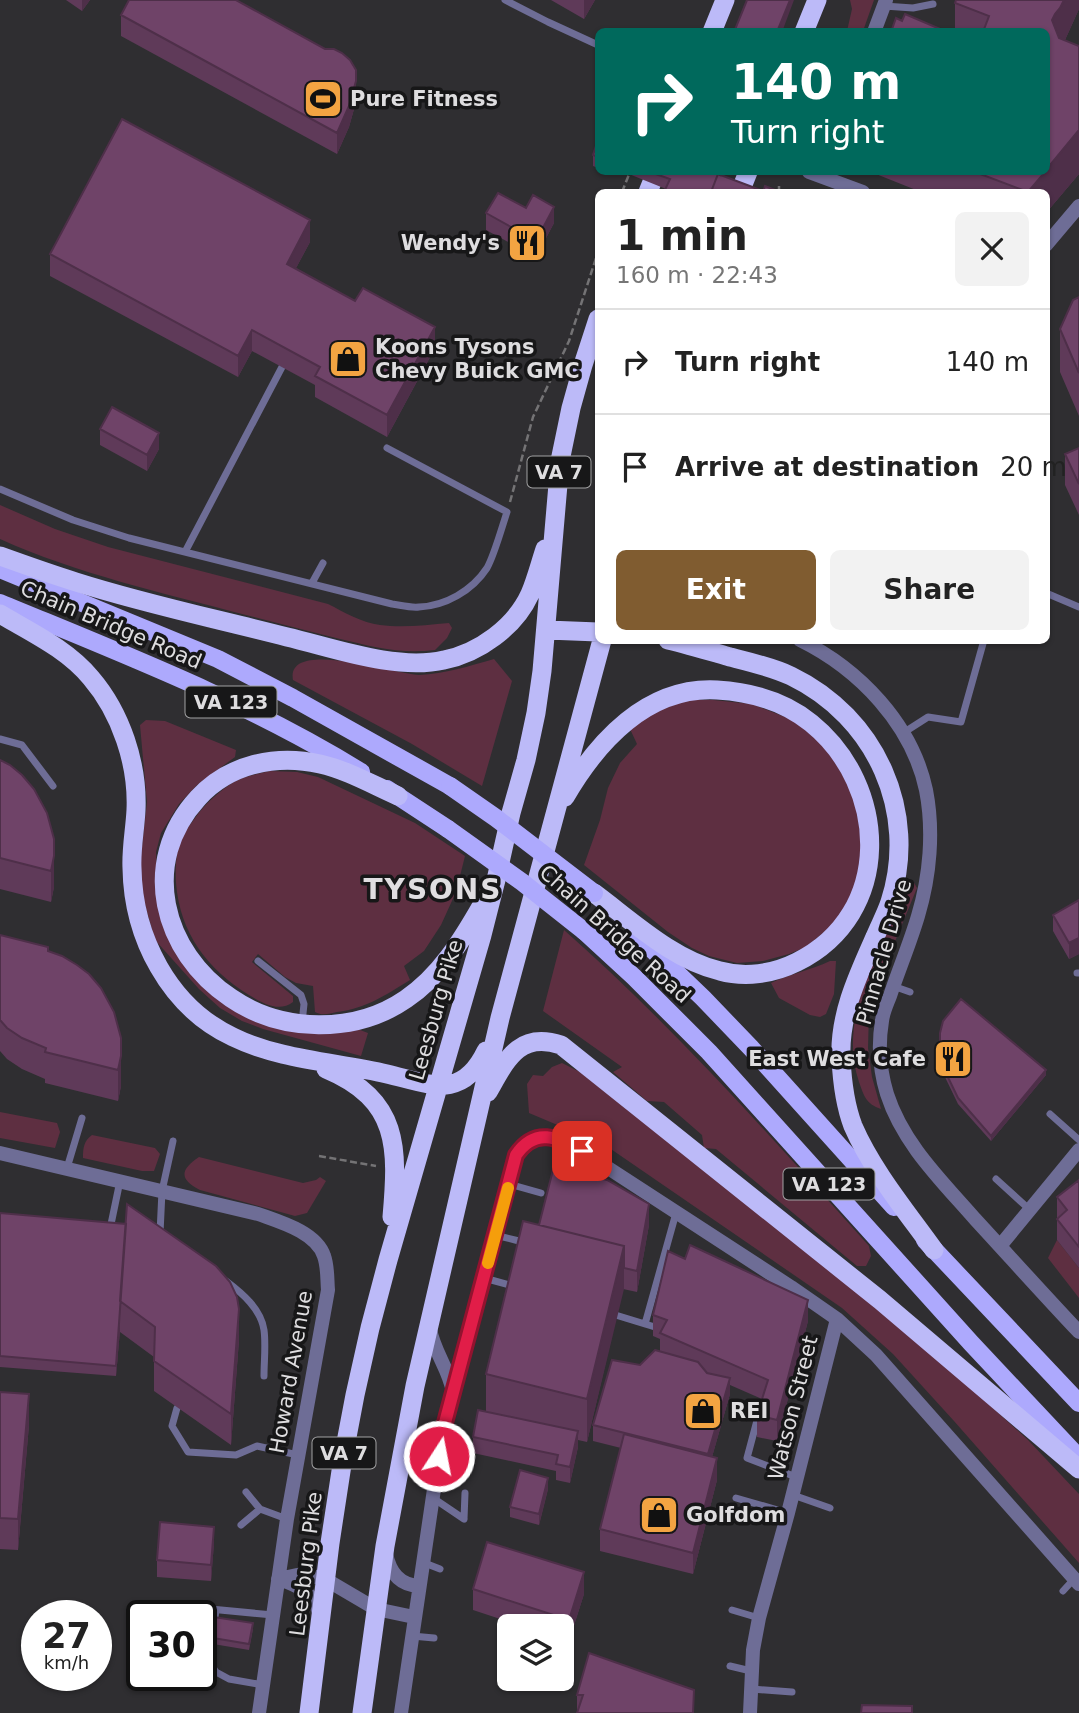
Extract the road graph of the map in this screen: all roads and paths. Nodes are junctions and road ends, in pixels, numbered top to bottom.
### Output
1 (505, 0) edge
2 (725, 0) edge
3 (817, 0) edge
4 (885, 3) edge
5 (933, 4) dead end
6 (714, 28) edge
7 (806, 28) edge
8 (876, 28) edge
9 (595, 44) edge
10 (822, 175) edge
11 (856, 189) edge
12 (1079, 206) edge
13 (1050, 240) edge
14 (595, 261) edge
15 (595, 328) edge
16 (282, 367) dead end
17 (387, 448) dead end
18 (0, 489) edge
19 (507, 512) junction
20 (554, 518) junction
21 (185, 552) junction
22 (0, 556) edge
23 (323, 563) dead end
24 (0, 569) edge
25 (312, 583) junction
26 (1050, 595) edge
27 (0, 603) edge
28 (1079, 607) edge
29 (0, 614) edge
30 (547, 630) junction
31 (595, 632) edge
32 (600, 644) edge
33 (683, 644) edge
34 (813, 644) edge
35 (983, 644) edge
36 (902, 733) junction
37 (0, 739) edge
38 (53, 786) dead end
39 (398, 796) junction
40 (553, 820) junction
41 (496, 880) junction
42 (594, 893) junction
43 (258, 961) dead end
44 (893, 986) junction
45 (910, 992) dead end
46 (500, 1017) junction
47 (302, 1024) junction
48 (299, 1057) junction
49 (437, 1086) junction
50 (479, 1108) junction
51 (1050, 1114) dead end
52 (82, 1118) dead end
53 (1079, 1140) edge
54 (173, 1141) dead end
55 (1079, 1150) edge
56 (0, 1153) edge
57 (319, 1156) dead end
58 (376, 1166) dead end
59 (67, 1169) junction
60 (996, 1179) dead end
61 (120, 1181) junction
62 (509, 1184) junction
63 (162, 1191) junction
64 (541, 1193) dead end
65 (1030, 1210) junction
66 (677, 1213) junction
67 (110, 1233) edge
68 (495, 1235) junction
69 (170, 1241) edge
70 (519, 1241) edge
71 (1000, 1247) junction
72 (934, 1250) junction
73 (388, 1260) junction
74 (215, 1273) edge
75 (484, 1278) junction
76 (524, 1289) edge
77 (605, 1312) edge
78 (837, 1319) junction
79 (430, 1324) junction
80 (645, 1324) junction
81 (655, 1327) edge
82 (1079, 1332) edge
83 (264, 1376) dead end
84 (453, 1393) junction
85 (763, 1399) edge
86 (1079, 1404) edge
87 (177, 1408) dead end
88 (298, 1455) junction
89 (1079, 1458) edge
90 (1079, 1469) edge
91 (797, 1478) junction
92 (246, 1492) dead end
93 (465, 1493) dead end
94 (792, 1495) junction
95 (432, 1498) junction
96 (736, 1498) dead end
97 (830, 1508) dead end
98 (260, 1509) junction
99 (788, 1513) junction
100 (287, 1519) junction
101 (241, 1525) dead end
102 (385, 1546) junction
103 (422, 1563) junction
104 (440, 1569) dead end
105 (278, 1579) junction
106 (326, 1579) junction
107 (1077, 1581) edge
108 (419, 1586) junction
109 (1063, 1591) dead end
110 (376, 1609) junction
111 (217, 1610) edge
112 (732, 1610) dead end
113 (273, 1615) junction
114 (414, 1617) junction
115 (321, 1618) junction
116 (759, 1618) junction
117 (412, 1636) junction
118 (435, 1638) dead end
119 (730, 1666) dead end
120 (752, 1671) junction
121 (217, 1673) edge
122 (263, 1685) junction
123 (752, 1689) junction
124 (792, 1692) dead end
125 (259, 1713) edge
126 (309, 1713) edge
127 (362, 1713) edge
128 (401, 1713) edge
129 (750, 1713) edge

1 - 9 lane
2 - 6 highway
3 - 7 highway
4 - 5 lane
4 - 8 street
10 - 11 street
12 - 13 street
14 - 19 path
15 - 20 highway, Leesburg Pike / VA 7
16 - 21 lane
17 - 19 lane
18 - 21 lane
19 - 25 lane
20 - 22 highway
20 - 30 highway, Leesburg Pike / VA 7
21 - 25 lane
23 - 25 lane
24 - 42 main road, Chain Bridge Road / VA 123, bridge
26 - 28 lane
27 - 39 main road, Chain Bridge Road / VA 123
29 - 48 highway
30 - 31 highway
30 - 41 highway, Leesburg Pike / VA 7
32 - 40 highway, VA 7
33 - 72 highway
34 - 36 street, Pinnacle Drive
35 - 36 lane
36 - 44 street, Pinnacle Drive
37 - 38 lane
39 - 47 highway
39 - 89 main road, Chain Bridge Road / VA 123, bridge
40 - 42 highway
40 - 46 highway, VA 7
41 - 47 highway
41 - 49 highway, Leesburg Pike / VA 7
42 - 72 main road, Chain Bridge Road / VA 123
43 - 47 lane
44 - 45 lane
44 - 71 street, Pinnacle Drive
46 - 49 highway
46 - 50 highway, VA 7
48 - 49 highway
48 - 73 highway
49 - 73 highway, Leesburg Pike / VA 7
50 - 79 highway, VA 7
50 - 90 highway
51 - 53 lane
52 - 59 lane
54 - 63 lane
55 - 65 street
56 - 59 street, Howard Avenue
57 - 58 path
59 - 61 street, Howard Avenue
60 - 65 lane
61 - 63 street, Howard Avenue
61 - 67 lane
62 - 64 lane
62 - 66 street
62 - 68 street
63 - 69 lane
63 - 88 street, Howard Avenue
65 - 71 street
66 - 78 street
66 - 80 lane
68 - 70 lane
68 - 75 street
71 - 82 street, Pinnacle Drive
72 - 86 main road, Chain Bridge Road / VA 123
73 - 106 highway, Leesburg Pike / VA 7
74 - 83 lane
75 - 76 lane
75 - 84 street
77 - 80 lane
78 - 91 street, Watson Street
78 - 107 street
79 - 84 street
79 - 102 highway, VA 7
80 - 81 lane
84 - 95 street
85 - 91 lane
87 - 88 lane
88 - 100 street, Howard Avenue
91 - 94 street, Watson Street
92 - 98 lane
93 - 95 lane
94 - 97 lane
94 - 99 street, Watson Street
95 - 103 street
96 - 99 lane
98 - 100 lane
98 - 101 lane
99 - 116 street, Watson Street
100 - 105 street, Howard Avenue
102 - 108 street
102 - 110 highway, VA 7
103 - 104 lane
103 - 108 street
105 - 106 street
105 - 113 street, Howard Avenue
105 - 115 street
106 - 110 street
106 - 115 highway, Leesburg Pike / VA 7
107 - 109 lane
108 - 114 street
110 - 114 street
110 - 127 highway, VA 7
111 - 113 lane
112 - 116 lane
113 - 122 street, Howard Avenue
114 - 117 street
115 - 126 highway, Leesburg Pike / VA 7
116 - 120 street, Watson Street
117 - 118 lane
117 - 128 street
119 - 120 lane
120 - 123 street, Watson Street
121 - 122 lane
122 - 125 street, Howard Avenue
123 - 124 lane
123 - 129 street, Watson Street

